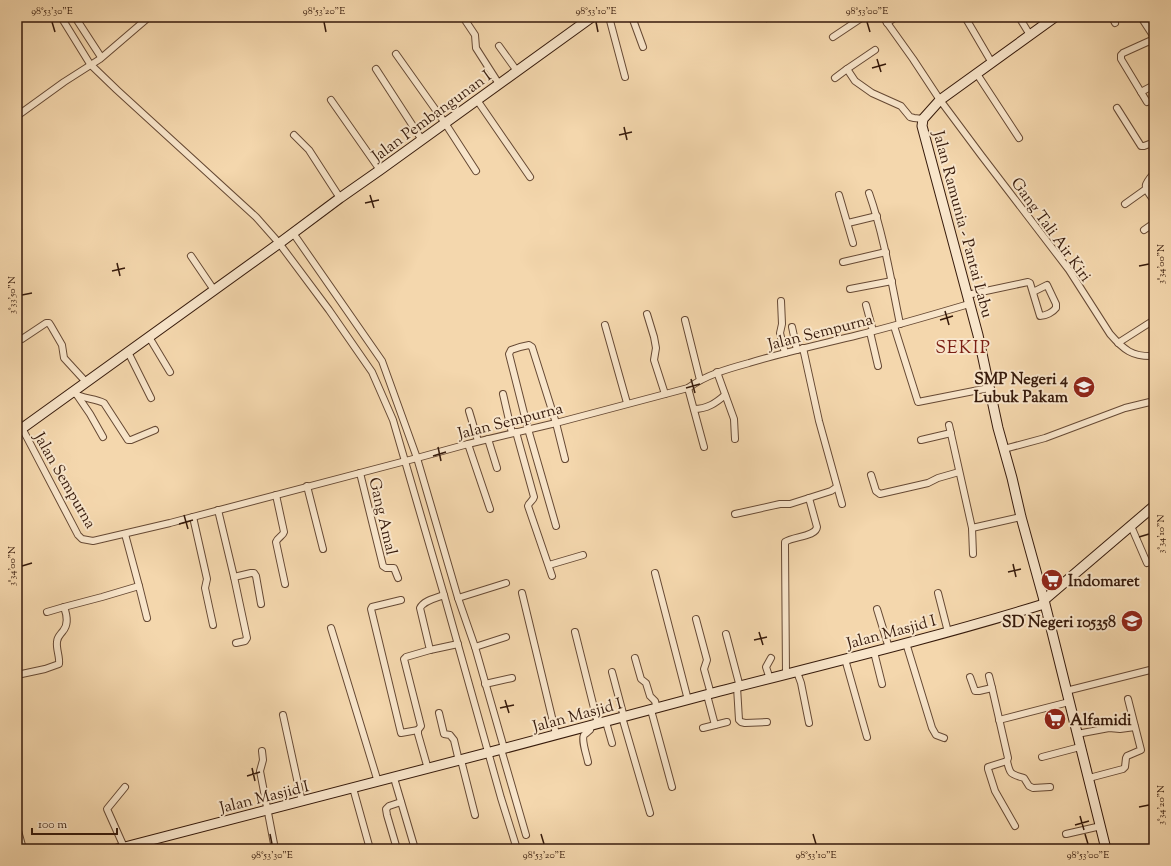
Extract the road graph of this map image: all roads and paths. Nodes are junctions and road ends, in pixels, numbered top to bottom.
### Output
1 (61, 17) edge
2 (75, 17) edge
3 (149, 17) edge
4 (463, 17) edge
5 (592, 17) edge
6 (609, 17) edge
7 (632, 17) edge
8 (863, 17) edge
9 (883, 17) edge
10 (896, 17) edge
11 (965, 17) edge
12 (1019, 17) edge
13 (1055, 17) edge
14 (1112, 17) edge
15 (1141, 17) edge
16 (887, 23) junction
17 (1115, 24) dead end
18 (1030, 34) junction
19 (833, 37) dead end
20 (1154, 38) edge
21 (499, 46) dead end
22 (643, 47) dead end
23 (875, 50) dead end
24 (396, 54) dead end
25 (101, 58) junction
26 (92, 63) junction
27 (992, 63) junction
28 (376, 69) dead end
29 (847, 69) junction
30 (517, 71) junction
31 (977, 74) junction
32 (625, 77) dead end
33 (836, 78) dead end
34 (499, 84) junction
35 (1154, 85) edge
36 (1141, 92) junction
37 (331, 100) dead end
38 (477, 100) junction
39 (940, 100) junction
40 (1147, 102) dead end
41 (1117, 108) dead end
42 (17, 116) edge
43 (923, 119) junction
44 (445, 123) junction
45 (294, 135) dead end
46 (1019, 138) dead end
47 (422, 140) junction
48 (1154, 145) edge
49 (380, 170) junction
50 (476, 171) dead end
51 (1154, 173) edge
52 (530, 177) dead end
53 (1146, 189) junction
54 (869, 193) dead end
55 (840, 195) dead end
56 (340, 198) junction
57 (1154, 201) edge
58 (1125, 204) dead end
59 (877, 216) junction
60 (848, 223) junction
61 (1154, 223) edge
62 (1144, 230) dead end
63 (285, 239) junction
64 (854, 243) dead end
65 (886, 252) junction
66 (191, 256) dead end
67 (843, 262) dead end
68 (892, 281) junction
69 (850, 289) dead end
70 (214, 290) junction
71 (1032, 292) junction
72 (968, 300) junction
73 (781, 301) dead end
74 (866, 305) dead end
75 (647, 314) dead end
76 (685, 320) dead end
77 (1154, 320) edge
78 (605, 325) dead end
79 (897, 325) junction
80 (792, 327) dead end
81 (871, 332) junction
82 (149, 337) junction
83 (22, 339) dead end
84 (1118, 343) junction
85 (800, 349) junction
86 (128, 352) junction
87 (785, 353) junction
88 (1154, 356) edge
89 (878, 366) dead end
90 (170, 372) dead end
91 (717, 372) junction
92 (700, 380) junction
93 (86, 382) junction
94 (688, 388) junction
95 (989, 388) junction
96 (74, 394) junction
97 (503, 394) dead end
98 (664, 394) junction
99 (725, 395) junction
100 (151, 398) dead end
101 (1154, 401) edge
102 (627, 404) junction
103 (694, 409) junction
104 (470, 411) dead end
105 (556, 423) junction
106 (949, 425) dead end
107 (528, 429) junction
108 (20, 430) edge
109 (155, 430) dead end
110 (514, 433) junction
111 (951, 433) junction
112 (103, 437) dead end
113 (488, 439) junction
114 (735, 439) dead end
115 (921, 440) dead end
116 (478, 441) junction
117 (468, 444) junction
118 (704, 447) dead end
119 (1004, 450) junction
120 (416, 459) junction
121 (565, 459) dead end
122 (406, 461) junction
123 (497, 468) dead end
124 (959, 472) junction
125 (360, 473) junction
126 (871, 476) dead end
127 (307, 486) junction
128 (837, 487) junction
129 (276, 495) junction
130 (809, 498) junction
131 (842, 504) dead end
132 (1154, 506) edge
133 (490, 509) dead end
134 (218, 510) junction
135 (735, 514) dead end
136 (193, 516) junction
137 (1021, 517) junction
138 (556, 526) dead end
139 (1131, 526) junction
140 (972, 528) junction
141 (126, 534) junction
142 (323, 549) dead end
143 (973, 554) dead end
144 (583, 555) dead end
145 (445, 560) junction
146 (436, 562) junction
147 (1147, 563) dead end
148 (549, 566) junction
149 (655, 573) dead end
150 (552, 576) dead end
151 (234, 577) junction
152 (398, 578) dead end
153 (506, 583) dead end
154 (285, 584) dead end
155 (139, 586) junction
156 (522, 593) dead end
157 (938, 593) dead end
158 (444, 595) junction
159 (458, 598) junction
160 (401, 600) dead end
161 (1044, 602) junction
162 (262, 604) dead end
163 (64, 607) junction
164 (877, 609) dead end
165 (47, 612) dead end
166 (147, 618) dead end
167 (696, 619) dead end
168 (213, 625) dead end
169 (331, 628) dead end
170 (575, 632) dead end
171 (948, 632) junction
172 (726, 634) dead end
173 (506, 637) dead end
174 (236, 643) dead end
175 (906, 643) junction
176 (458, 644) junction
177 (475, 647) junction
178 (889, 648) junction
179 (430, 650) junction
180 (874, 652) junction
181 (635, 658) dead end
182 (771, 658) dead end
183 (845, 659) junction
184 (1154, 669) edge
185 (612, 672) dead end
186 (797, 672) junction
187 (17, 675) edge
188 (786, 675) junction
189 (990, 676) dead end
190 (970, 677) dead end
191 (512, 678) dead end
192 (770, 679) junction
193 (486, 684) junction
194 (882, 684) dead end
195 (739, 687) junction
196 (992, 688) junction
197 (1066, 691) junction
198 (709, 694) junction
199 (1128, 699) dead end
200 (688, 700) junction
201 (1069, 702) junction
202 (654, 709) junction
203 (439, 713) dead end
204 (283, 715) dead end
205 (623, 717) junction
206 (999, 720) junction
207 (727, 722) dead end
208 (767, 722) dead end
209 (809, 723) dead end
210 (598, 724) junction
211 (715, 725) junction
212 (1135, 727) junction
213 (703, 728) dead end
214 (418, 730) junction
215 (556, 734) junction
216 (1077, 734) junction
217 (867, 737) dead end
218 (944, 738) dead end
219 (612, 743) dead end
220 (1080, 747) junction
221 (496, 750) junction
222 (262, 751) dead end
223 (1042, 757) dead end
224 (460, 760) junction
225 (1007, 761) junction
226 (588, 762) dead end
227 (428, 769) junction
228 (394, 778) junction
229 (1088, 778) junction
230 (378, 782) junction
231 (672, 787) dead end
232 (1050, 787) dead end
233 (125, 788) dead end
234 (353, 788) junction
235 (302, 802) junction
236 (401, 802) junction
237 (267, 810) junction
238 (650, 813) dead end
239 (475, 815) dead end
240 (1016, 826) dead end
241 (1101, 826) junction
242 (17, 827) edge
243 (1066, 834) dead end
244 (526, 835) dead end
245 (120, 848) edge
246 (23, 849) edge
247 (276, 849) edge
248 (370, 849) edge
249 (397, 849) edge
250 (414, 849) edge
251 (518, 849) edge
252 (1106, 849) edge

1 - 26 street
2 - 25 street
3 - 25 street
4 - 34 street
5 - 30 main road, Jalan Pembangunan I
6 - 32 street
7 - 22 street
8 - 19 street
9 - 16 street, Gang Tali Air Kiri
10 - 16 street
11 - 27 street
12 - 18 street
13 - 18 main road, Jalan Ramunia - Pantai Labu
14 - 17 street
15 - 20 street
16 - 39 street, Gang Tali Air Kiri
18 - 27 main road, Jalan Ramunia - Pantai Labu
20 - 36 street
21 - 30 street
23 - 29 street
24 - 44 street
25 - 26 street
26 - 42 street
26 - 63 street
27 - 31 main road, Jalan Ramunia - Pantai Labu
28 - 47 street
29 - 33 street
29 - 43 street
30 - 34 main road, Jalan Pembangunan I
31 - 39 main road, Jalan Ramunia - Pantai Labu
31 - 46 street
34 - 38 main road, Jalan Pembangunan I
35 - 36 street
36 - 40 street
37 - 49 street
38 - 44 main road, Jalan Pembangunan I
38 - 52 street
39 - 43 main road, Jalan Ramunia - Pantai Labu
39 - 84 street, Gang Tali Air Kiri
41 - 48 street
43 - 72 main road, Jalan Ramunia - Pantai Labu
44 - 47 main road, Jalan Pembangunan I
44 - 50 street
45 - 56 street
47 - 49 main road, Jalan Pembangunan I
49 - 56 main road, Jalan Pembangunan I
51 - 53 street
53 - 57 street
53 - 58 street
54 - 59 street
55 - 60 street
56 - 63 main road, Jalan Pembangunan I
59 - 60 street
59 - 65 street
60 - 64 street
61 - 62 street
63 - 70 main road, Jalan Pembangunan I
63 - 120 street
63 - 122 street
65 - 67 street
65 - 68 street
66 - 70 street
68 - 69 street
68 - 79 street
70 - 82 main road, Jalan Pembangunan I
71 - 71 street
71 - 72 street, Jalan Sempurna
72 - 79 street, Jalan Sempurna
72 - 95 main road, Jalan Ramunia - Pantai Labu
73 - 87 street
74 - 81 street
75 - 98 street
76 - 92 street
77 - 84 street
78 - 102 street
79 - 81 street, Jalan Sempurna
79 - 95 street
80 - 85 street
81 - 85 street, Jalan Sempurna
81 - 89 street
82 - 86 main road, Jalan Pembangunan I
82 - 90 street
83 - 93 street
84 - 88 street, Gang Tali Air Kiri
85 - 87 street, Jalan Sempurna
85 - 128 street
86 - 93 main road, Jalan Pembangunan I
86 - 100 street
87 - 91 street, Jalan Sempurna
91 - 92 street, Jalan Sempurna
91 - 99 street
92 - 94 street, Jalan Sempurna
93 - 96 main road, Jalan Pembangunan I
94 - 98 street, Jalan Sempurna
94 - 103 street
95 - 119 main road, Jalan Ramunia - Pantai Labu
96 - 108 main road, Jalan Pembangunan I
96 - 109 street
96 - 112 street
97 - 110 street
98 - 102 street, Jalan Sempurna
99 - 103 street
99 - 114 street
101 - 119 street
102 - 105 street, Jalan Sempurna
103 - 118 street
104 - 116 street
105 - 107 street, Jalan Sempurna
105 - 107 street
105 - 121 street
106 - 111 street
107 - 110 street, Jalan Sempurna
107 - 138 street
108 - 141 street, Jalan Sempurna
110 - 113 street, Jalan Sempurna
110 - 148 street
111 - 115 street
111 - 124 street
113 - 116 street, Jalan Sempurna
113 - 123 street
116 - 117 street, Jalan Sempurna
117 - 120 street, Jalan Sempurna
117 - 133 street
119 - 137 main road, Jalan Ramunia - Pantai Labu
120 - 122 street, Jalan Sempurna
120 - 145 street
122 - 125 street, Jalan Sempurna
122 - 146 street
124 - 126 street
124 - 140 street
125 - 127 street, Jalan Sempurna
125 - 152 street, Gang Amal
127 - 129 street, Jalan Sempurna
127 - 142 street
128 - 130 street
128 - 131 street
129 - 134 street, Jalan Sempurna
129 - 154 street
130 - 135 street
130 - 188 street
132 - 139 main road
134 - 136 street, Jalan Sempurna
134 - 151 street
136 - 141 street, Jalan Sempurna
136 - 168 street
137 - 140 street
137 - 161 main road, Jalan Ramunia - Pantai Labu
139 - 147 street
139 - 161 main road
140 - 143 street
141 - 155 street
144 - 148 street
145 - 146 street
145 - 159 street
146 - 158 street
148 - 150 street
149 - 200 street
151 - 162 street
151 - 174 street
153 - 159 street
155 - 163 street
155 - 166 street
156 - 215 street
157 - 171 street
158 - 176 street
158 - 179 street
159 - 177 street
160 - 214 street
161 - 171 main road, Jalan Masjid I
161 - 197 main road, Jalan Ramunia - Pantai Labu
163 - 165 street
163 - 187 street
164 - 178 street
167 - 198 street
169 - 230 street
170 - 210 street
171 - 175 main road, Jalan Masjid I
172 - 195 street
173 - 177 street
175 - 178 main road, Jalan Masjid I
175 - 218 street
176 - 179 street
176 - 221 street
177 - 193 street
178 - 180 main road, Jalan Masjid I
179 - 214 street
180 - 183 main road, Jalan Masjid I
180 - 194 street
181 - 202 street
182 - 192 street
183 - 186 main road, Jalan Masjid I
183 - 217 street
184 - 197 street
185 - 205 street
186 - 188 main road, Jalan Masjid I
186 - 209 street
188 - 192 main road, Jalan Masjid I
189 - 196 street
190 - 196 street
191 - 193 street
192 - 195 main road, Jalan Masjid I
193 - 221 street
195 - 198 main road, Jalan Masjid I
195 - 208 street
196 - 206 street
197 - 201 main road, Jalan Ramunia - Pantai Labu
198 - 200 main road, Jalan Masjid I
198 - 211 street
199 - 212 street
200 - 202 main road, Jalan Masjid I
201 - 206 street
201 - 216 main road, Jalan Ramunia - Pantai Labu
202 - 205 main road, Jalan Masjid I
202 - 231 street
203 - 224 street
204 - 235 street
205 - 210 main road, Jalan Masjid I
205 - 238 street
206 - 225 street
207 - 211 street
210 - 215 main road, Jalan Masjid I
210 - 219 street
210 - 226 street
211 - 213 street
212 - 216 street
212 - 229 street
214 - 227 street
215 - 221 main road, Jalan Masjid I
216 - 220 main road, Jalan Ramunia - Pantai Labu
220 - 223 street
220 - 229 main road, Jalan Ramunia - Pantai Labu
221 - 224 main road, Jalan Masjid I
221 - 244 street
221 - 251 street
222 - 237 street
224 - 227 main road, Jalan Masjid I
224 - 239 street
225 - 232 street
225 - 240 street
227 - 228 main road, Jalan Masjid I
228 - 230 main road, Jalan Masjid I
228 - 236 street
229 - 241 main road, Jalan Ramunia - Pantai Labu
230 - 234 main road, Jalan Masjid I
233 - 245 street
234 - 235 main road, Jalan Masjid I
234 - 248 street
235 - 237 main road, Jalan Masjid I
236 - 249 street
236 - 250 street
237 - 245 main road, Jalan Masjid I
237 - 247 street
241 - 243 street
241 - 252 main road, Jalan Ramunia - Pantai Labu
242 - 246 street

